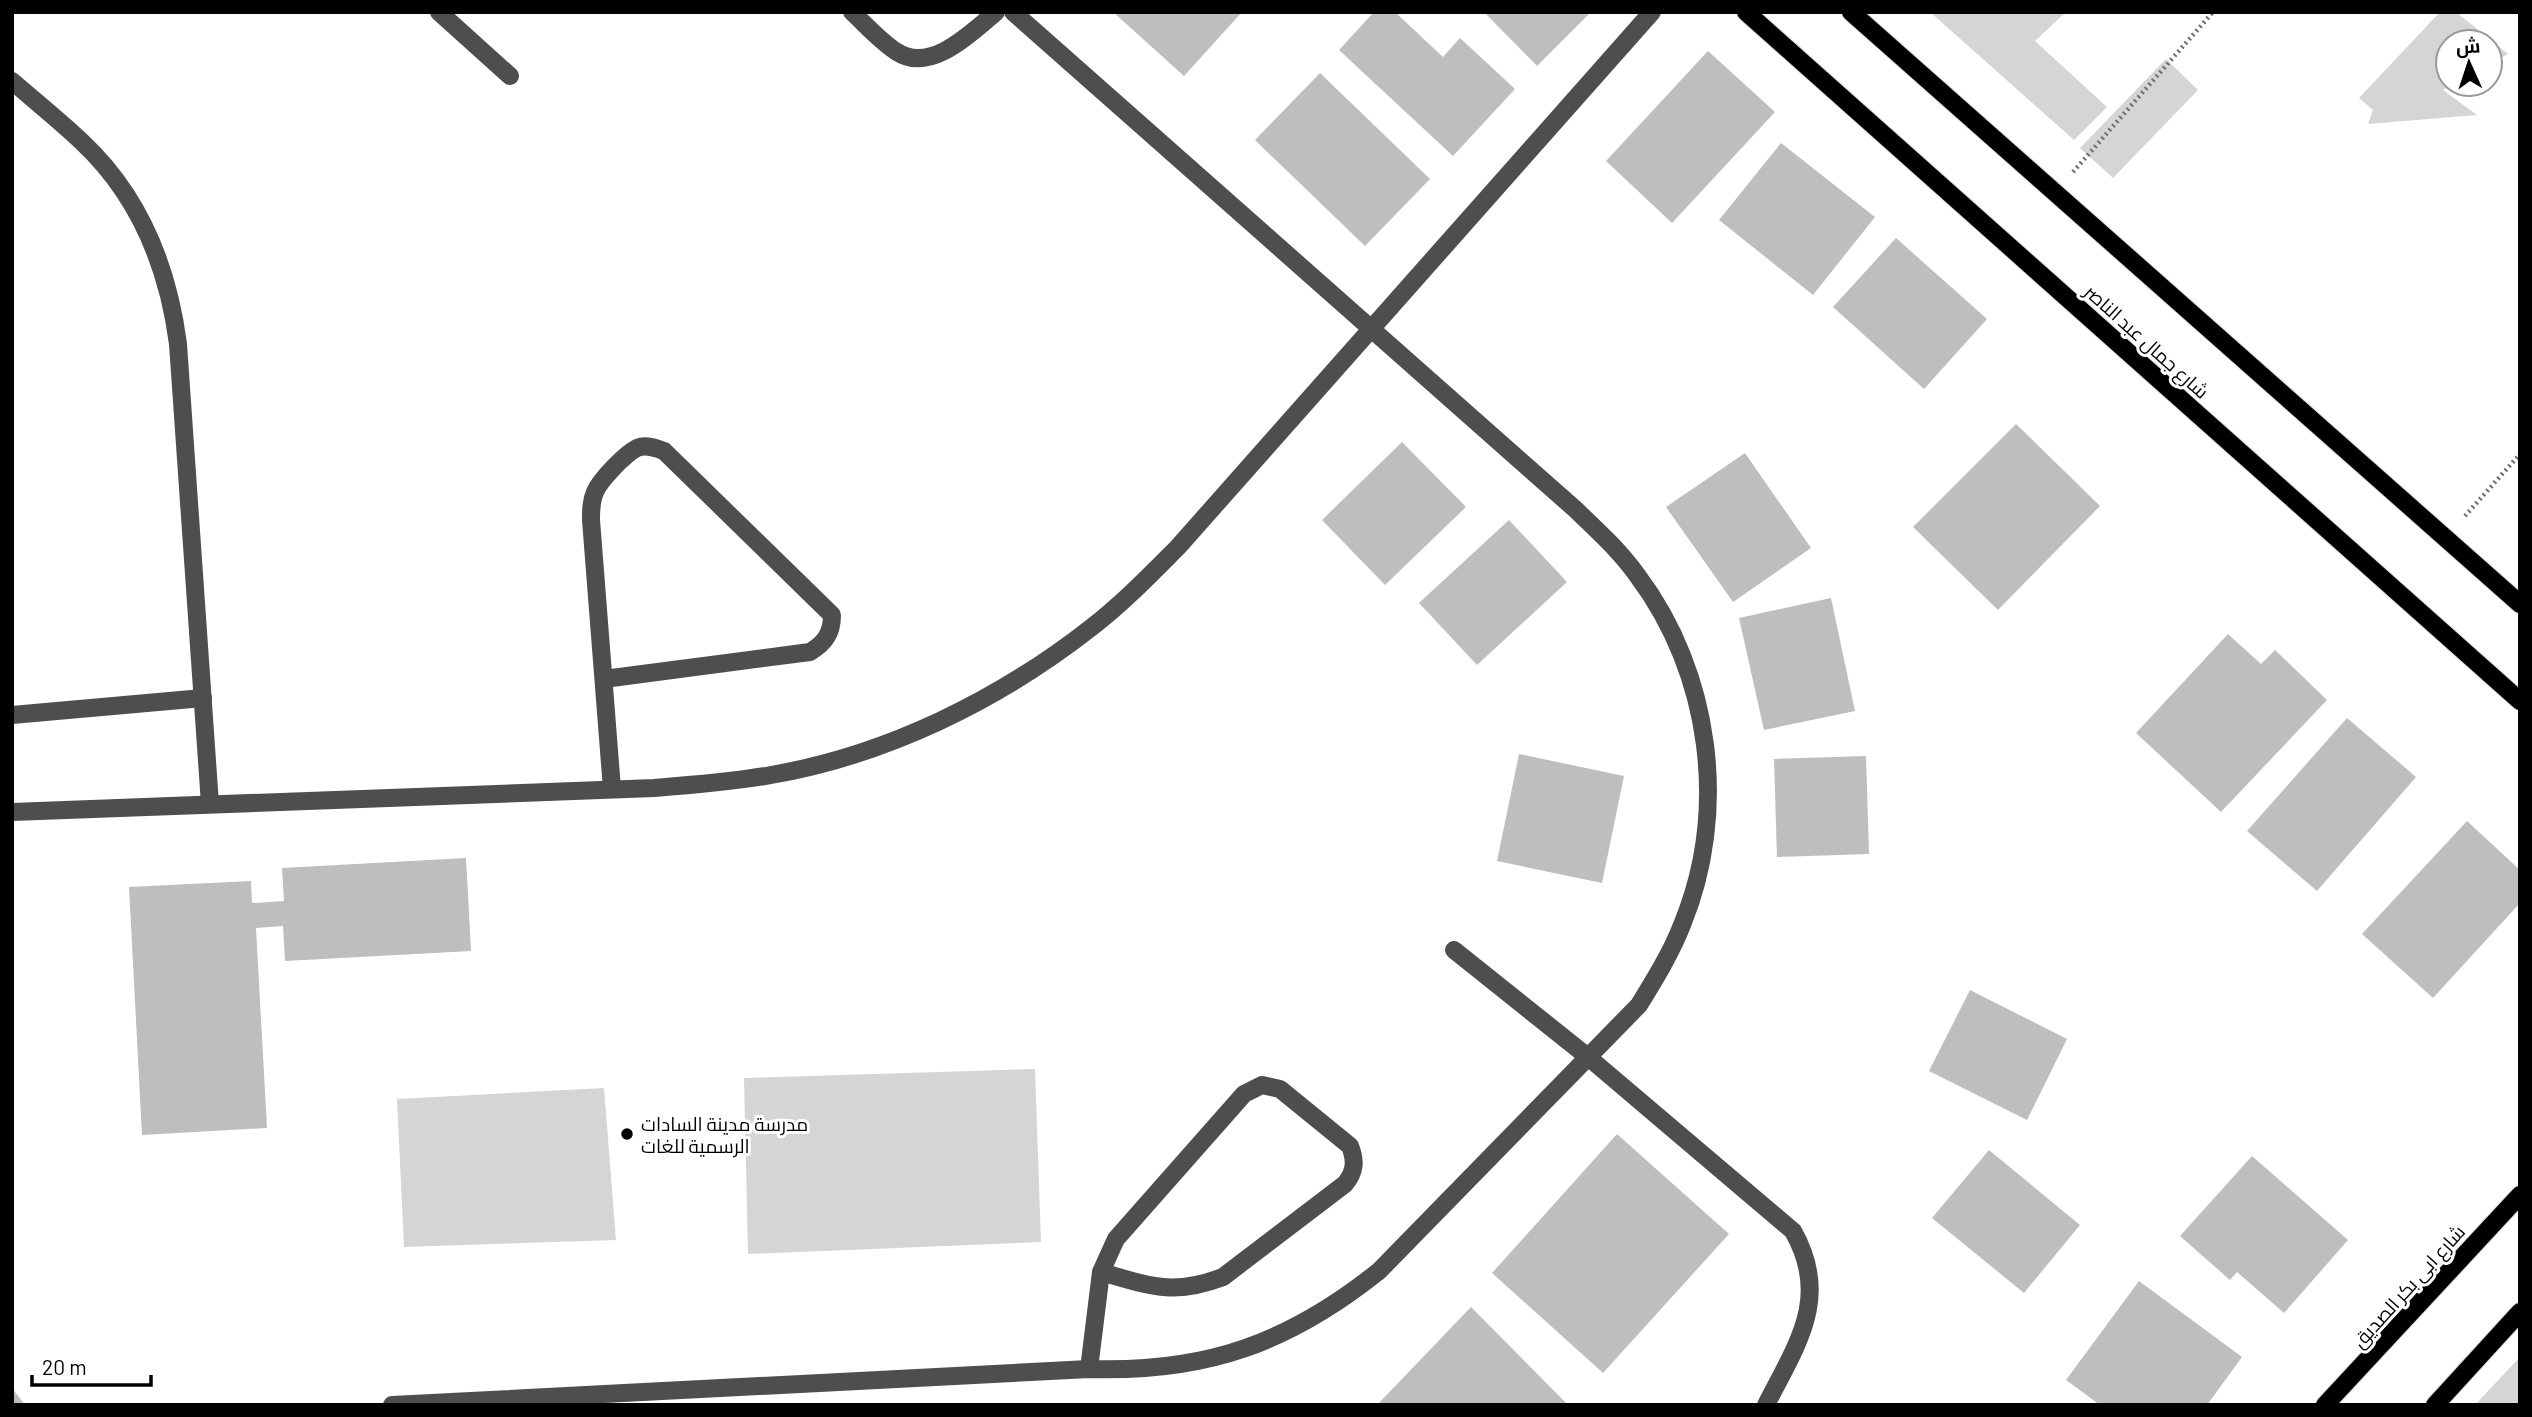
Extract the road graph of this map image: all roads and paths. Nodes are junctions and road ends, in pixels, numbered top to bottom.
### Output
1 (439, 12) edge
2 (852, 12) edge
3 (996, 12) edge
4 (1013, 12) edge
5 (1652, 12) edge
6 (1746, 12) edge
7 (1851, 12) edge
8 (2213, 12) edge
9 (510, 76) dead end
10 (12, 81) edge
11 (2055, 193) junction
12 (1370, 328) junction
13 (2520, 454) edge
14 (2445, 538) junction
15 (2520, 604) edge
16 (604, 679) junction
17 (203, 698) junction
18 (2520, 701) edge
19 (12, 715) edge
20 (612, 789) junction
21 (210, 804) junction
22 (12, 811) edge
23 (1454, 950) dead end
24 (1588, 1057) junction
25 (2520, 1195) edge
26 (1101, 1272) junction
27 (2520, 1312) edge
28 (1089, 1369) junction
29 (498, 1402) edge
30 (392, 1405) edge
31 (1766, 1405) edge
32 (2325, 1405) edge
33 (2435, 1405) edge

1 - 9 street
2 - 3 street
4 - 12 street
5 - 12 street
6 - 18 main road, شارع جمال عبد الناصر
7 - 11 main road
8 - 11 path
10 - 17 street
11 - 14 main road
12 - 20 street
12 - 24 street
13 - 14 path
14 - 15 main road
16 - 16 street
16 - 20 street
17 - 19 street
17 - 21 street
20 - 21 street
21 - 22 street
23 - 24 street
24 - 28 street
24 - 31 street
25 - 32 main road, شارع ابى بكر الصديق
26 - 26 street
26 - 28 street
27 - 33 main road
28 - 29 street
29 - 30 street

